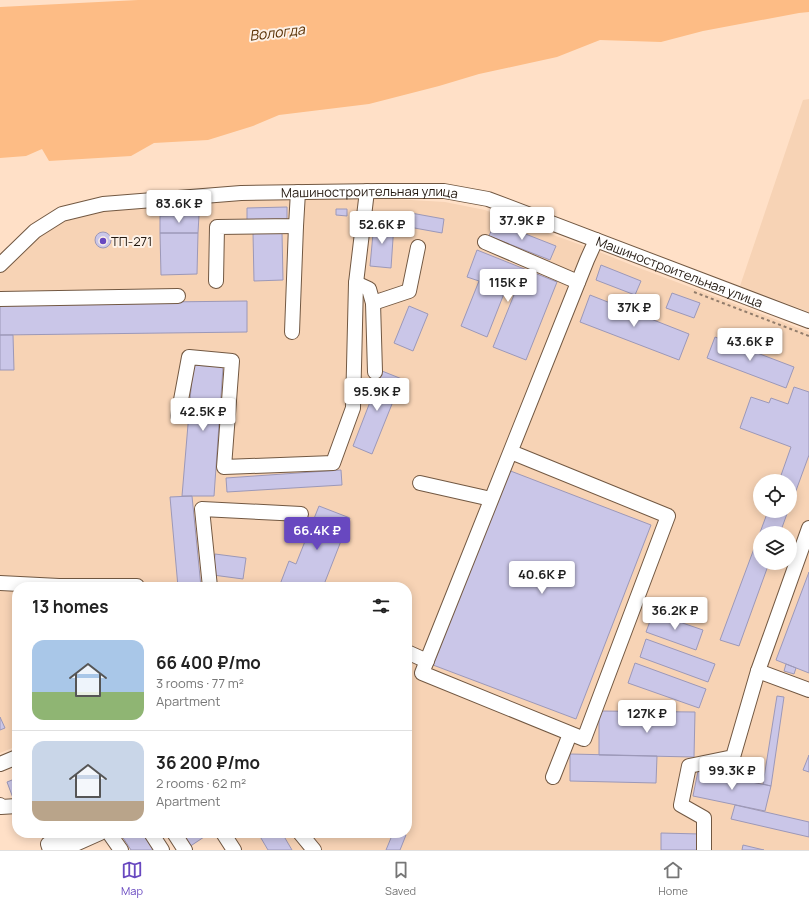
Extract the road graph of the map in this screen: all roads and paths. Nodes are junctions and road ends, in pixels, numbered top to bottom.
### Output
1 (367, 191) junction
2 (298, 192) junction
3 (296, 226) junction
4 (596, 240) junction
5 (485, 242) dead end
6 (418, 247) dead end
7 (0, 265) edge
8 (216, 281) dead end
9 (578, 282) junction
10 (356, 283) junction
11 (688, 289) dead end
12 (178, 296) dead end
13 (0, 299) edge
14 (373, 303) junction
15 (809, 321) edge
16 (292, 332) dead end
17 (809, 336) edge
18 (375, 372) dead end
19 (178, 416) dead end
20 (510, 452) junction
21 (420, 483) dead end
22 (492, 500) junction
23 (301, 514) dead end
24 (809, 528) edge
25 (209, 582) edge
26 (0, 583) edge
27 (12, 584) edge
28 (412, 654) edge
29 (427, 661) junction
30 (758, 671) junction
31 (809, 690) edge
32 (570, 734) junction
33 (12, 759) edge
34 (0, 764) edge
35 (553, 777) dead end
36 (0, 805) edge
37 (12, 806) edge
38 (113, 838) edge
39 (154, 838) edge
40 (177, 838) edge
41 (226, 838) edge
42 (304, 838) edge
43 (62, 839) edge
44 (95, 840) edge
45 (50, 850) edge
46 (121, 850) edge
47 (162, 850) edge
48 (185, 850) edge
49 (234, 850) edge
50 (314, 850) edge
51 (704, 850) edge

1 - 2 street, Машиностроительная улица
1 - 4 street, Машиностроительная улица
1 - 10 street
2 - 3 street
2 - 7 street, Машиностроительная улица
3 - 8 street
3 - 16 street
4 - 9 street
4 - 15 street, Машиностроительная улица
5 - 9 street
6 - 14 street
9 - 20 street
10 - 14 street
10 - 19 street
11 - 17 path
12 - 13 street
14 - 18 street
20 - 22 street
20 - 32 street
21 - 22 street
22 - 29 street
23 - 25 street
24 - 30 street
26 - 27 street
28 - 29 street
29 - 32 street
30 - 31 street
30 - 51 street
32 - 35 street
33 - 34 street
36 - 37 street
38 - 46 street
39 - 47 street
40 - 48 street
41 - 49 street
42 - 50 street
43 - 44 street
43 - 45 street

